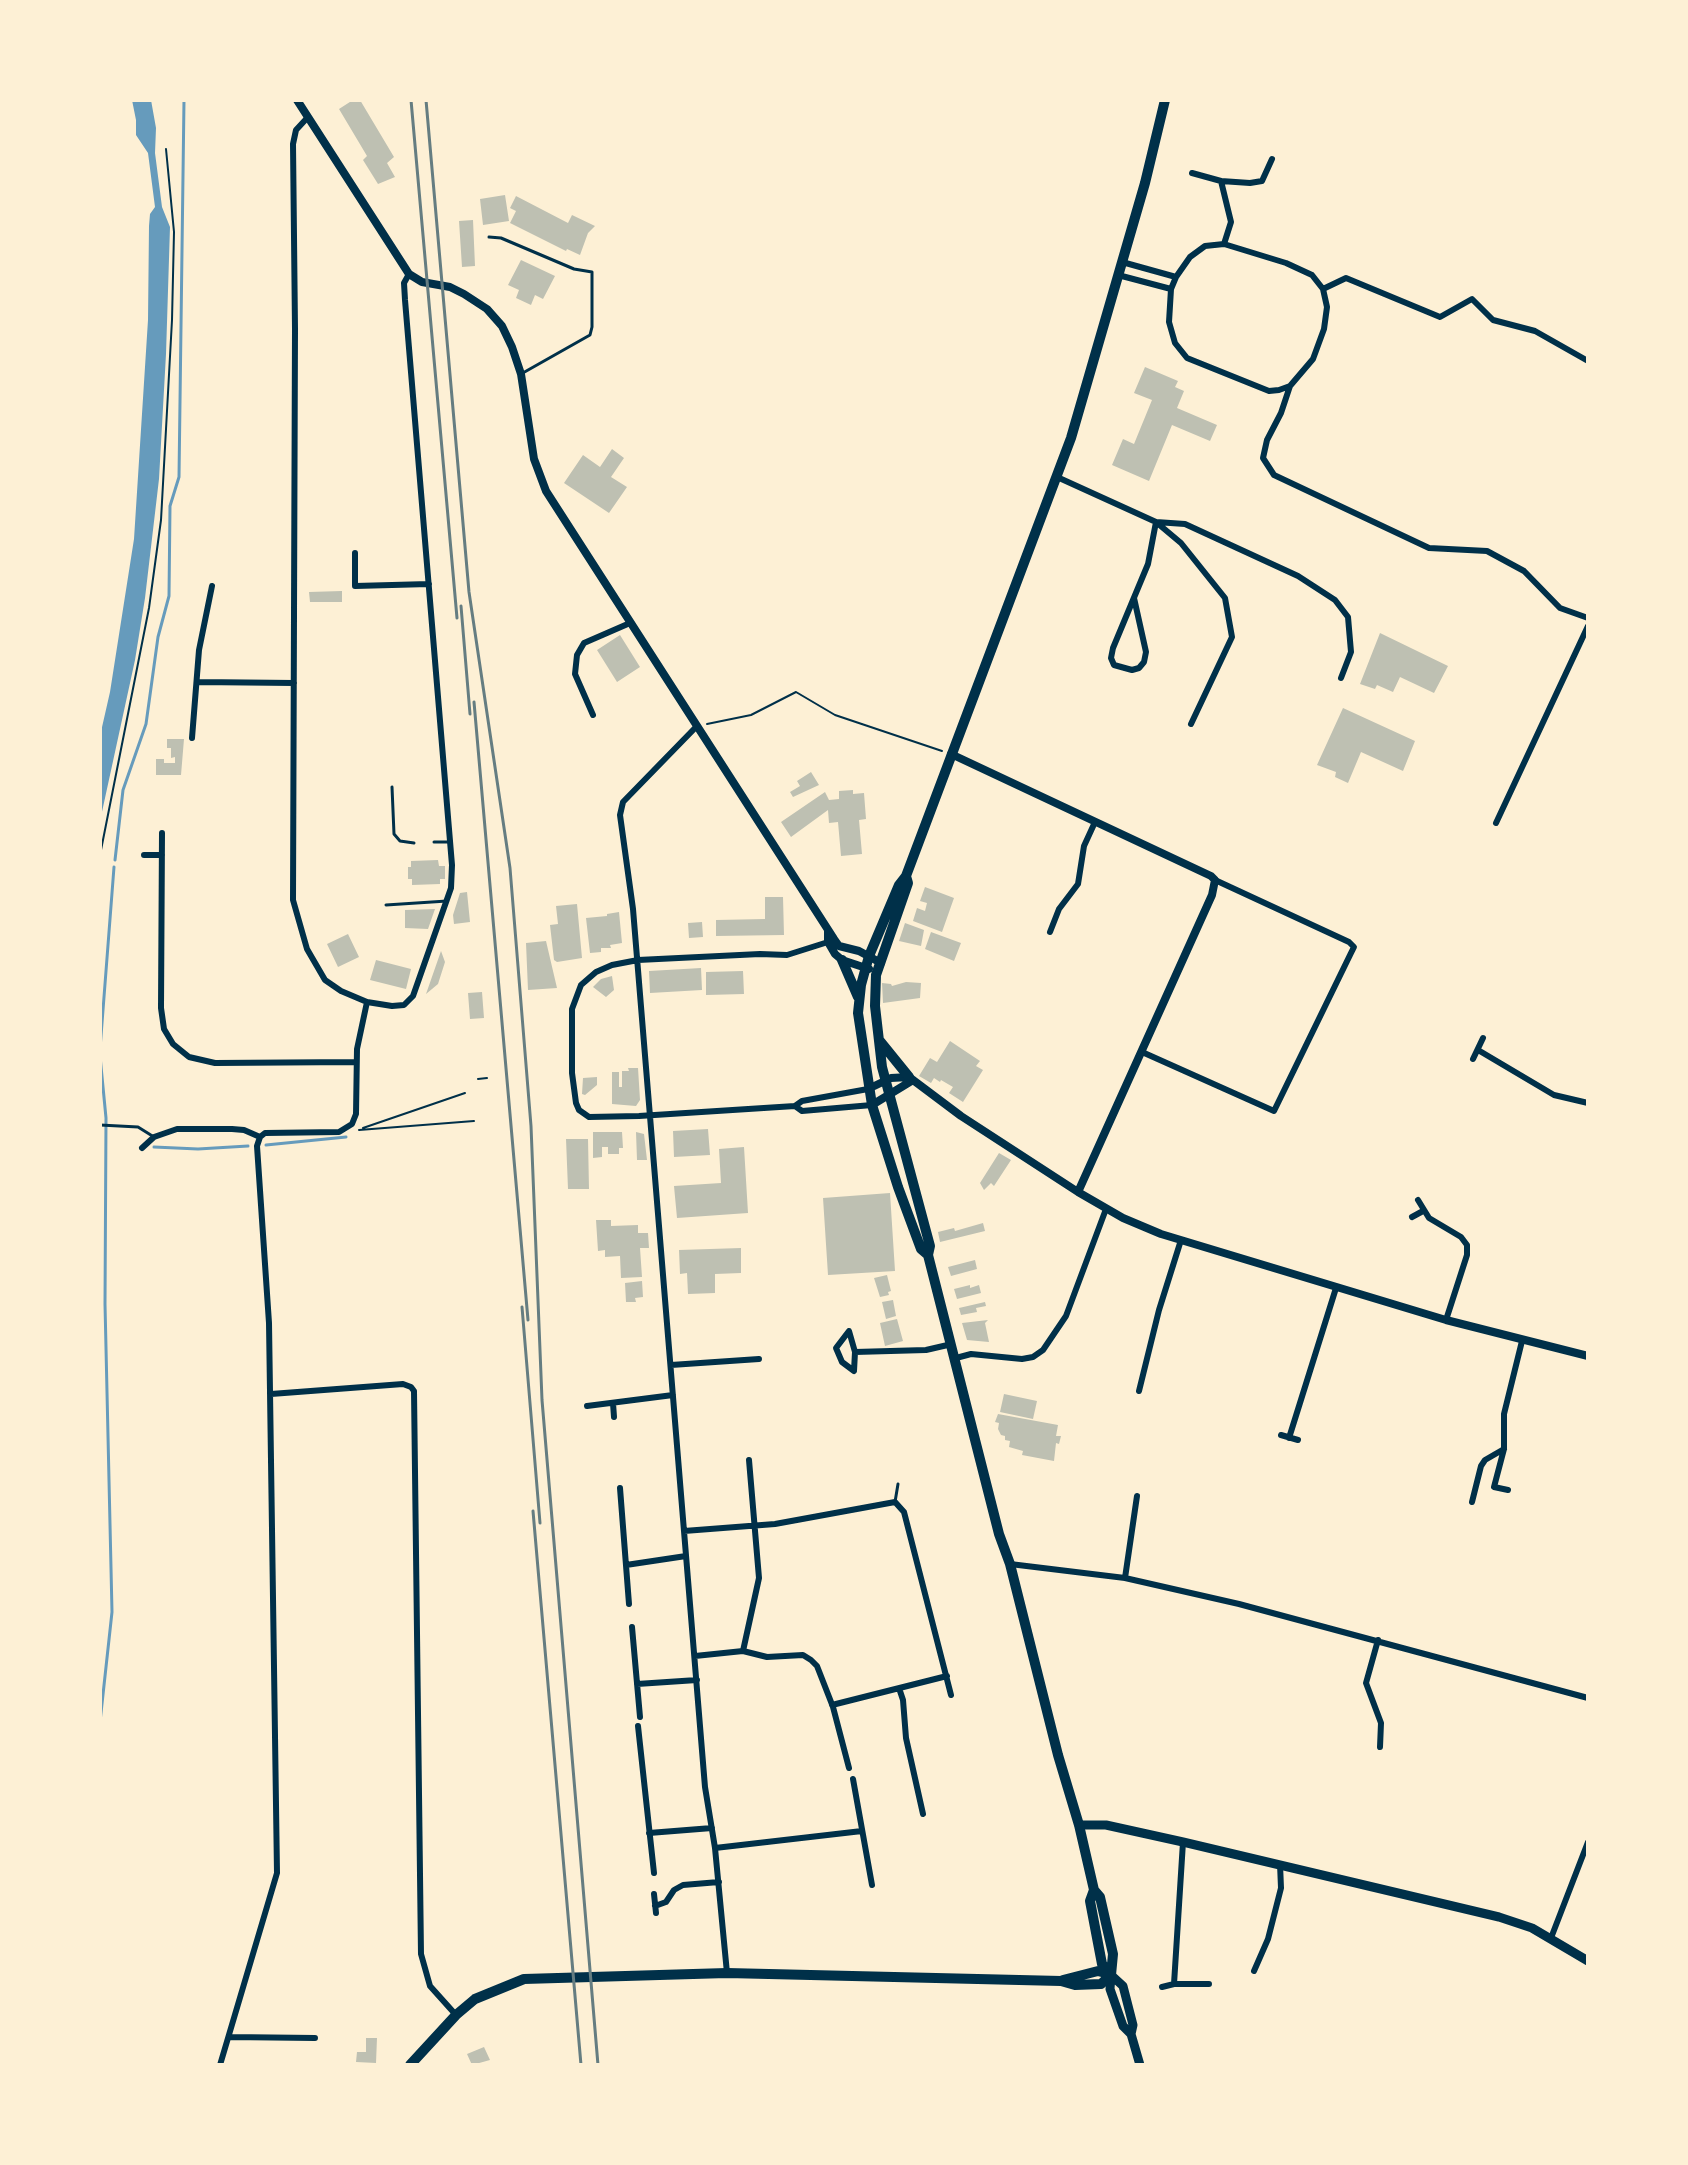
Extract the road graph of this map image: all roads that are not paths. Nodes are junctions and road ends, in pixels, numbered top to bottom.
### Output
1 (297, 100) edge
2 (1165, 100) edge
3 (308, 117) junction
4 (1272, 159) dead end
5 (1192, 173) dead end
6 (1221, 181) junction
7 (489, 237) dead end
8 (1224, 244) junction
9 (1122, 262) junction
10 (409, 274) junction
11 (1118, 275) junction
12 (1176, 277) junction
13 (1171, 289) junction
14 (1323, 289) junction
15 (1588, 361) edge
16 (521, 374) junction
17 (1290, 386) junction
18 (1057, 477) junction
19 (1156, 522) junction
20 (355, 553) dead end
21 (429, 584) junction
22 (212, 586) dead end
23 (1134, 598) junction
24 (1588, 618) edge
25 (630, 623) junction
26 (1588, 626) edge
27 (1341, 678) dead end
28 (197, 682) junction
29 (294, 683) junction
30 (586, 701) junction
31 (579, 706) dead end
32 (593, 715) dead end
33 (1191, 724) dead end
34 (696, 727) junction
35 (192, 738) dead end
36 (948, 753) junction
37 (392, 787) dead end
38 (1095, 822) junction
39 (1496, 823) dead end
40 (162, 833) dead end
41 (434, 842) dead end
42 (450, 842) junction
43 (414, 843) dead end
44 (144, 855) dead end
45 (162, 855) junction
46 (906, 876) junction
47 (1215, 880) junction
48 (447, 901) junction
49 (386, 905) dead end
50 (828, 930) junction
51 (1050, 932) dead end
52 (828, 942) junction
53 (638, 960) junction
54 (842, 960) junction
55 (867, 962) junction
56 (881, 963) junction
57 (876, 975) junction
58 (859, 999) junction
59 (367, 1002) junction
60 (1483, 1038) dead end
61 (878, 1039) junction
62 (1478, 1050) junction
63 (1142, 1052) junction
64 (1473, 1059) dead end
65 (356, 1062) junction
66 (911, 1078) junction
67 (885, 1081) junction
68 (868, 1089) junction
69 (889, 1096) junction
70 (1588, 1103) edge
71 (872, 1105) junction
72 (795, 1106) junction
73 (650, 1115) junction
74 (101, 1125) edge
75 (154, 1137) junction
76 (260, 1137) junction
77 (142, 1148) dead end
78 (1078, 1192) junction
79 (1418, 1200) dead end
80 (1106, 1209) junction
81 (1423, 1211) junction
82 (1412, 1217) dead end
83 (1181, 1240) junction
84 (928, 1255) junction
85 (1336, 1288) junction
86 (1446, 1320) junction
87 (1522, 1341) junction
88 (952, 1344) junction
89 (855, 1352) junction
90 (1588, 1356) edge
91 (956, 1358) junction
92 (759, 1359) dead end
93 (671, 1365) junction
94 (1142, 1381) junction
95 (1151, 1384) dead end
96 (1139, 1391) dead end
97 (271, 1394) junction
98 (673, 1395) junction
99 (613, 1403) junction
100 (587, 1406) dead end
101 (614, 1417) dead end
102 (1298, 1440) dead end
103 (1504, 1449) junction
104 (749, 1460) dead end
105 (898, 1484) dead end
106 (620, 1488) dead end
107 (1508, 1490) dead end
108 (1137, 1496) dead end
109 (895, 1502) junction
110 (1472, 1502) dead end
111 (756, 1526) junction
112 (684, 1531) junction
113 (686, 1556) junction
114 (1010, 1564) junction
115 (626, 1565) junction
116 (1125, 1578) junction
117 (629, 1604) dead end
118 (632, 1627) dead end
119 (1378, 1640) junction
120 (743, 1651) junction
121 (695, 1656) junction
122 (947, 1676) junction
123 (697, 1680) junction
124 (637, 1684) junction
125 (899, 1688) junction
126 (951, 1695) dead end
127 (1588, 1698) edge
128 (832, 1705) junction
129 (640, 1717) dead end
130 (638, 1726) dead end
131 (1380, 1747) dead end
132 (849, 1768) dead end
133 (853, 1779) dead end
134 (923, 1814) dead end
135 (1079, 1825) junction
136 (712, 1828) junction
137 (862, 1831) junction
138 (649, 1833) junction
139 (1183, 1842) junction
140 (1588, 1842) edge
141 (715, 1848) junction
142 (1280, 1864) junction
143 (654, 1873) dead end
144 (719, 1882) junction
145 (872, 1885) dead end
146 (654, 1894) dead end
147 (1551, 1938) junction
148 (1588, 1961) edge
149 (1254, 1971) dead end
150 (727, 1973) junction
151 (1111, 1975) junction
152 (1174, 1984) junction
153 (1209, 1984) dead end
154 (1162, 1987) dead end
155 (456, 2015) junction
156 (229, 2037) junction
157 (315, 2038) dead end
158 (220, 2065) edge
159 (410, 2065) edge
160 (1140, 2065) edge

1 - 3 street
2 - 9 main road
3 - 10 street
3 - 29 street
4 - 6 street
5 - 6 street
6 - 8 street
7 - 16 lane
8 - 12 street
8 - 14 street
9 - 11 main road
9 - 12 street
10 - 16 street
10 - 21 street
11 - 13 street
11 - 18 main road
12 - 13 street
13 - 17 street
14 - 15 street
14 - 17 street
16 - 25 street
17 - 24 street
18 - 19 street
18 - 36 main road
19 - 23 street
19 - 27 street
19 - 33 street
20 - 21 street
21 - 42 street
22 - 28 street
23 - 23 street
25 - 30 street
25 - 34 street
26 - 39 street
28 - 29 street
28 - 35 street
29 - 59 street
30 - 31 street
30 - 32 street
34 - 50 street
34 - 53 street
36 - 38 street
36 - 46 main road
37 - 43 lane
38 - 47 street
38 - 51 street
40 - 45 street
41 - 42 lane
42 - 48 street
44 - 45 street
45 - 65 street
46 - 55 main road
46 - 56 main road
47 - 63 street
47 - 63 street
48 - 49 lane
48 - 59 street
50 - 52 street
50 - 55 street
52 - 53 street
52 - 54 street
53 - 73 street
53 - 73 street
54 - 55 street
54 - 58 main road
55 - 56 street
55 - 57 street
55 - 58 main road
56 - 57 main road
57 - 61 main road
58 - 68 main road
59 - 65 street
60 - 62 street
61 - 66 main road
61 - 67 main road
62 - 64 street
62 - 70 street
63 - 78 street
65 - 76 street
66 - 67 street
66 - 69 street
66 - 78 street
67 - 68 street
67 - 69 main road
68 - 71 main road
68 - 72 street
69 - 71 street
69 - 84 main road
71 - 72 street
71 - 84 main road
72 - 73 street
73 - 93 street
74 - 75 lane
75 - 76 street
75 - 77 street
76 - 97 street
78 - 80 street
79 - 81 street
80 - 83 street
80 - 91 street
81 - 82 street
81 - 86 street
83 - 85 street
83 - 94 street
84 - 88 main road
85 - 86 street
85 - 102 street
86 - 87 street
87 - 90 street
87 - 103 street
88 - 89 street
88 - 91 main road
89 - 89 street
91 - 114 main road
92 - 93 street
93 - 98 street
94 - 95 street
94 - 96 street
97 - 155 street
97 - 156 street
98 - 99 street
98 - 112 street
99 - 100 street
99 - 101 street
103 - 107 street
103 - 110 street
104 - 111 street
105 - 109 lane
106 - 115 street
108 - 116 street
109 - 111 street
109 - 122 street
111 - 112 street
111 - 120 street
112 - 113 street
113 - 115 street
113 - 121 street
114 - 116 street
114 - 135 main road
115 - 117 street
116 - 119 street
118 - 124 street
119 - 127 street
119 - 131 street
120 - 121 street
120 - 128 street
121 - 123 street
122 - 125 street
122 - 126 street
123 - 124 street
123 - 136 street
124 - 129 street
125 - 128 street
125 - 134 street
128 - 132 street
130 - 138 street
133 - 137 street
135 - 139 main road
135 - 151 main road
136 - 138 street
136 - 141 street
137 - 141 street
137 - 145 street
138 - 143 street
139 - 142 main road
139 - 152 street
140 - 147 street
141 - 144 street
142 - 147 main road
142 - 149 street
144 - 146 street
144 - 150 street
147 - 148 main road
150 - 151 main road
150 - 155 main road
151 - 160 main road
152 - 153 street
152 - 154 street
155 - 159 main road
156 - 157 street
156 - 158 street

